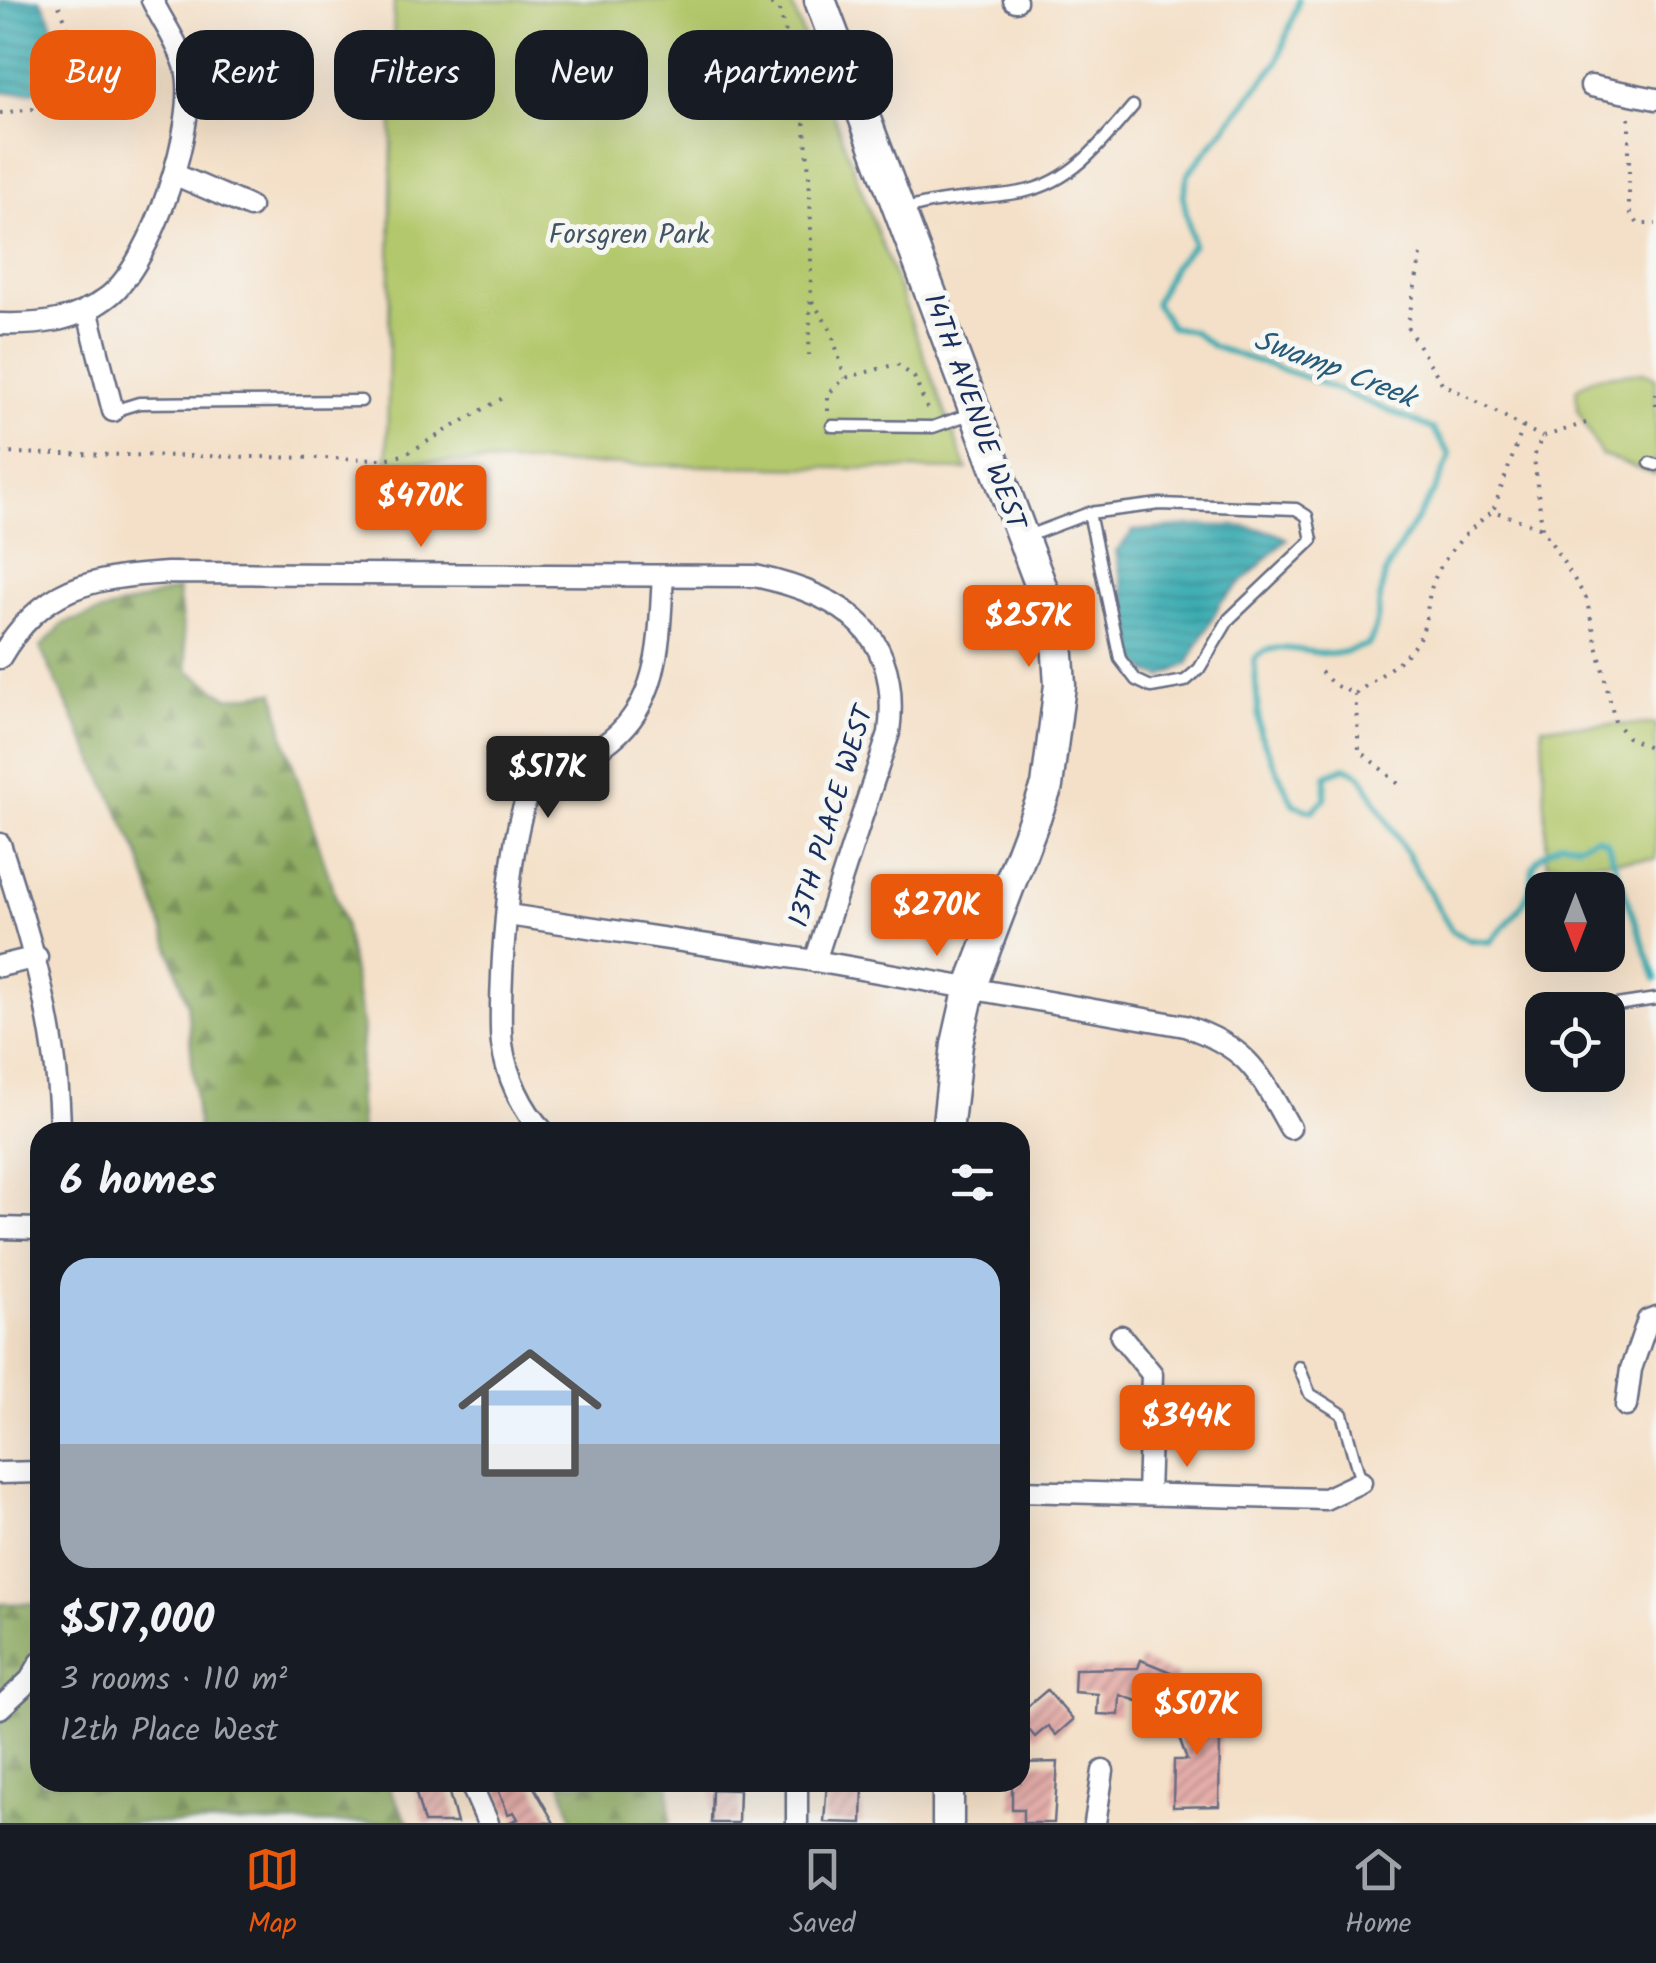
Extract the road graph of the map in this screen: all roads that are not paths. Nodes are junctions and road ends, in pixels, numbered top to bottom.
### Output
1 (152, 0) edge
2 (820, 0) edge
3 (1591, 86) dead end
4 (1656, 99) edge
5 (1133, 106) dead end
6 (176, 174) junction
7 (250, 207) dead end
8 (903, 210) junction
9 (87, 309) junction
10 (0, 324) edge
11 (361, 401) dead end
12 (113, 411) joint
13 (976, 412) junction
14 (832, 426) road end
15 (1089, 513) junction
16 (1024, 538) junction
17 (663, 576) junction
18 (0, 658) edge
19 (0, 844) edge
20 (508, 915) junction
21 (38, 958) junction
22 (815, 961) junction
23 (0, 966) edge
24 (968, 990) junction
25 (1656, 999) edge
26 (1625, 1002) edge
27 (60, 1122) edge
28 (537, 1122) edge
29 (948, 1122) edge
30 (1290, 1128) dead end
31 (0, 1228) edge
32 (30, 1228) edge
33 (1656, 1318) edge
34 (1122, 1336) dead end
35 (1299, 1367) dead end
36 (1626, 1406) dead end
37 (30, 1472) edge
38 (0, 1473) edge
39 (1361, 1482) joint
40 (1030, 1491) edge
41 (1148, 1494) junction
42 (30, 1680) edge
43 (0, 1708) edge
44 (1103, 1771) dead end
45 (473, 1792) edge
46 (797, 1792) edge
47 (948, 1792) edge
48 (488, 1823) edge
49 (797, 1823) edge
50 (948, 1823) edge
51 (1095, 1823) edge

1 - 6 street
2 - 8 street, 14TH AVENUE WEST
3 - 4 street
5 - 8 lane
6 - 7 street
6 - 9 street
8 - 13 street, 14TH AVENUE WEST
9 - 10 street
9 - 12 street
11 - 12 lane
13 - 14 lane
13 - 16 street, 14TH AVENUE WEST
15 - 15 lane
15 - 16 lane
16 - 24 street, 14TH AVENUE WEST
17 - 18 street
17 - 20 street
17 - 22 street, 13TH PLACE WEST
19 - 21 street
20 - 22 street
20 - 28 street
21 - 23 street
21 - 27 street
22 - 24 street
24 - 29 street, 14TH AVENUE WEST
24 - 30 street
25 - 26 lane
31 - 32 street
33 - 36 street
34 - 41 street
35 - 39 lane
37 - 38 street
39 - 41 street
40 - 41 street
42 - 43 street
44 - 51 street
45 - 48 street
46 - 49 street
47 - 50 street

